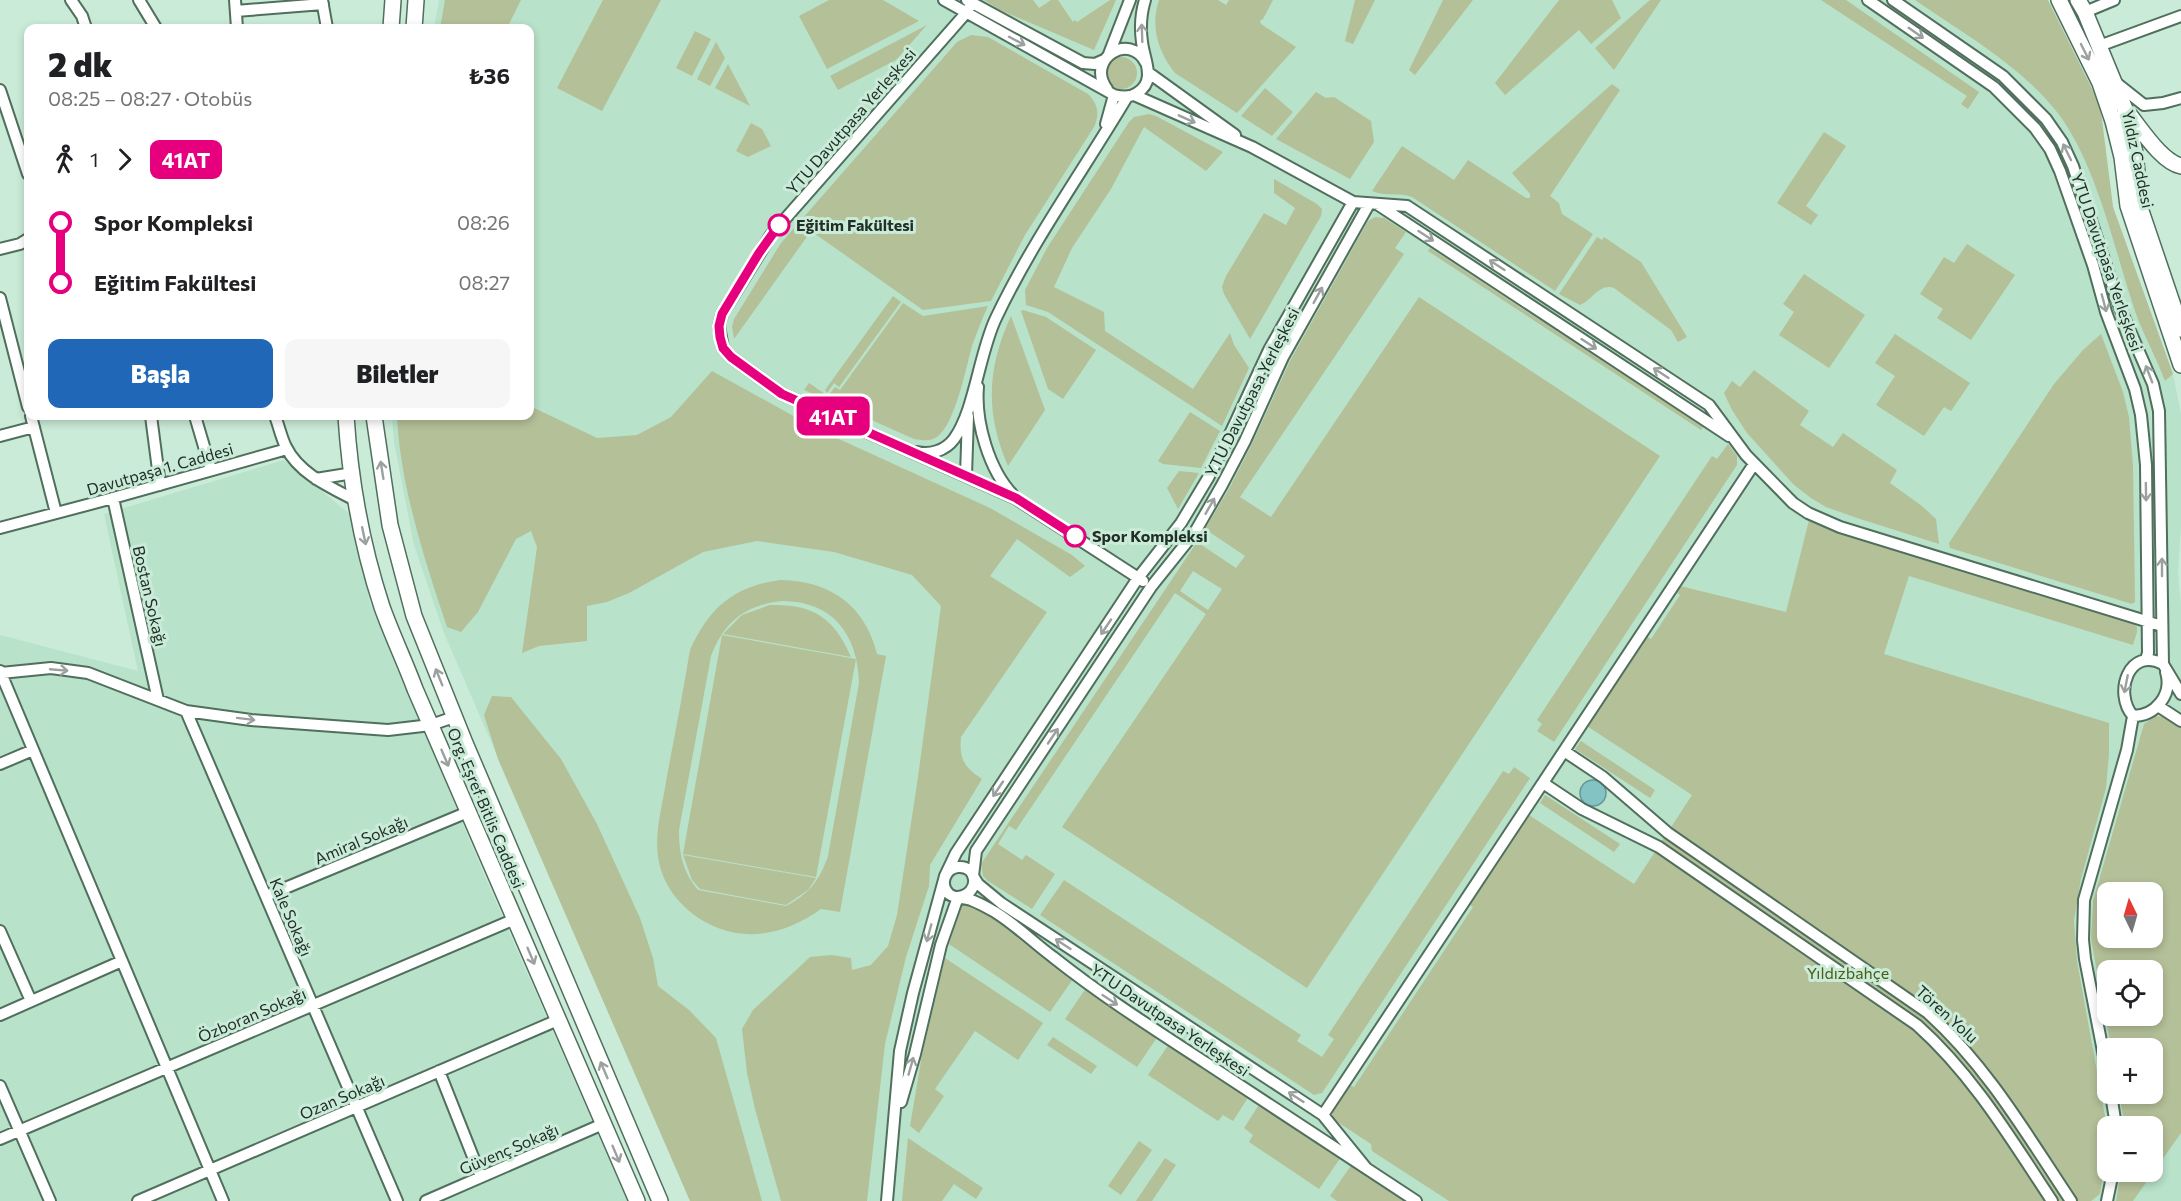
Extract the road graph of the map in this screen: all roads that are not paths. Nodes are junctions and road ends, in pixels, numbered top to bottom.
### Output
1 (71, 0) edge
2 (139, 0) edge
3 (393, 0) edge
4 (416, 0) edge
5 (944, 0) edge
6 (1130, 0) edge
7 (1145, 0) edge
8 (1868, 0) edge
9 (1893, 0) edge
10 (2059, 0) edge
11 (2114, 0) edge
12 (322, 2) edge
13 (235, 5) edge
14 (968, 5) edge
15 (2081, 6) edge
16 (2181, 16) edge
17 (85, 24) edge
18 (154, 24) edge
19 (237, 24) edge
20 (326, 24) edge
21 (391, 24) edge
22 (414, 24) edge
23 (2099, 46) junction
24 (1107, 57) junction
25 (1148, 70) junction
26 (2113, 81) junction
27 (0, 90) edge
28 (1111, 93) junction
29 (1130, 96) junction
30 (2181, 98) edge
31 (2125, 109) junction
32 (1102, 139) junction
33 (1252, 147) junction
34 (24, 162) edge
35 (2181, 166) edge
36 (1353, 202) junction
37 (1373, 204) junction
38 (24, 242) edge
39 (0, 249) edge
40 (0, 298) edge
41 (2, 317) edge
42 (2181, 329) edge
43 (985, 348) junction
44 (2181, 366) edge
45 (24, 393) edge
46 (968, 406) junction
47 (32, 420) edge
48 (152, 420) edge
49 (196, 420) edge
50 (276, 420) edge
51 (346, 420) edge
52 (375, 420) edge
53 (34, 427) junction
54 (0, 436) edge
55 (287, 449) junction
56 (910, 451) junction
57 (1754, 464) junction
58 (211, 470) junction
59 (353, 472) junction
60 (966, 475) junction
61 (316, 479) junction
62 (160, 485) junction
63 (113, 498) junction
64 (1016, 498) junction
65 (357, 501) junction
66 (57, 513) junction
67 (0, 528) edge
68 (1138, 578) junction
69 (1151, 587) junction
70 (2148, 622) junction
71 (2162, 626) junction
72 (2146, 659) junction
73 (2163, 664) junction
74 (1, 672) edge
75 (2181, 694) edge
76 (158, 700) junction
77 (2158, 706) junction
78 (186, 711) junction
79 (2133, 716) junction
80 (454, 717) junction
81 (2181, 721) edge
82 (431, 725) junction
83 (33, 750) junction
84 (1564, 751) junction
85 (0, 764) edge
86 (1543, 783) junction
87 (468, 812) junction
88 (945, 876) junction
89 (973, 876) junction
90 (266, 896) junction
91 (958, 897) junction
92 (515, 919) junction
93 (0, 931) edge
94 (122, 961) junction
95 (31, 1001) junction
96 (313, 1005) junction
97 (0, 1015) edge
98 (558, 1020) junction
99 (2100, 1038) edge
100 (167, 1068) junction
101 (439, 1071) junction
102 (0, 1086) edge
103 (357, 1107) junction
104 (1323, 1115) junction
105 (895, 1123) junction
106 (603, 1124) junction
107 (20, 1131) junction
108 (0, 1139) edge
109 (1366, 1168) junction
110 (210, 1170) junction
111 (482, 1177) junction
112 (2111, 1182) edge
113 (50, 1201) edge
114 (138, 1201) edge
115 (223, 1201) edge
116 (397, 1201) edge
117 (426, 1201) edge
118 (637, 1201) edge
119 (660, 1201) edge
120 (887, 1201) edge
121 (1416, 1201) edge
122 (2052, 1201) edge
123 (2071, 1201) edge
124 (2108, 1201) edge

1 - 17 street
2 - 18 street
3 - 21 street
4 - 22 street
5 - 14 street
6 - 24 street, YTU Davutpasa Yerleşkesi
25 -> 7 street
8 -> 70 street, YTU Davutpasa Yerleşkesi
71 -> 9 street, YTU Davutpasa Yerleşkesi
10 -> 44 street, Yıldız Caddesi
11 - 15 street
12 - 13 street
12 - 20 street
13 - 19 street
14 - 24 street
14 -> 28 street
14 - 56 street, YTU Davutpasa Yerleşkesi
15 - 23 street, Yıldız Caddesi
16 - 23 street
23 - 26 street, Yıldız Caddesi
24 - 25 street
24 - 28 street, YTU Davutpasa Yerleşkesi
25 - 29 street, YTU Davutpasa Yerleşkesi
25 - 33 street
26 - 30 street
26 - 31 street, Yıldız Caddesi
27 - 34 street
28 - 29 street
28 - 32 street, YTU Davutpasa Yerleşkesi
29 - 32 street, YTU Davutpasa Yerleşkesi
29 -> 33 street
31 - 35 street
31 - 42 street, Yıldız Caddesi
32 - 43 street, YTU Davutpasa Yerleşkesi
33 - 36 street
36 - 37 street
36 - 68 street, YTU Davutpasa Yerleşkesi
37 - 57 street
69 -> 37 street, YTU Davutpasa Yerleşkesi
38 - 39 street
40 - 41 street
41 - 45 street
43 - 46 street, YTU Davutpasa Yerleşkesi
43 - 64 street, YTU Davutpasa Yerleşkesi
46 - 56 street, YTU Davutpasa Yerleşkesi
46 - 60 street, YTU Davutpasa Yerleşkesi
47 - 53 street
48 - 62 street
49 - 58 street
50 - 55 street
51 - 59 street, Org. Eşref Bitlis Caddesi
80 -> 52 street, Org. Eşref Bitlis Caddesi
53 - 54 street
53 - 66 street
55 - 58 street, Davutpaşa 1. Caddesi
55 - 61 street
56 - 60 street, YTU Davutpasa Yerleşkesi
57 - 70 street
57 - 84 street
58 - 62 street, Davutpaşa 1. Caddesi
59 - 61 street
59 - 65 street, Org. Eşref Bitlis Caddesi
60 - 64 street, YTU Davutpasa Yerleşkesi
61 - 65 street
62 - 63 street, Davutpaşa 1. Caddesi
63 - 66 street, Davutpaşa 1. Caddesi
63 - 76 street, Bostan Sokağı
64 - 68 street, YTU Davutpasa Yerleşkesi
65 -> 82 street, Org. Eşref Bitlis Caddesi
66 - 67 street, Davutpaşa 1. Caddesi
68 - 69 street, YTU Davutpasa Yerleşkesi
68 -> 88 street, YTU Davutpasa Yerleşkesi
89 -> 69 street, YTU Davutpasa Yerleşkesi
70 - 71 street
70 - 72 street, YTU Davutpasa Yerleşkesi
71 - 73 street, YTU Davutpasa Yerleşkesi
72 - 73 street
72 -> 79 street
73 - 75 street, YTU Davutpasa Yerleşkesi
73 - 77 street
74 -> 76 street
74 - 83 street
76 - 78 street
77 - 79 street
77 - 81 street
78 -> 82 street
78 - 90 street, Kale Sokağı
79 - 99 street
80 - 82 street
119 -> 80 street, Org. Eşref Bitlis Caddesi
82 -> 87 street, Org. Eşref Bitlis Caddesi
83 - 85 street
83 - 94 street
84 - 86 street
84 - 123 street, Tören Yolu
86 - 104 street
86 - 122 street, Tören Yolu
87 - 90 street, Amiral Sokağı
87 - 92 street, Org. Eşref Bitlis Caddesi
88 - 89 street
88 - 91 street
88 -> 105 street, YTU Davutpasa Yerleşkesi
89 - 91 street, YTU Davutpasa Yerleşkesi
104 -> 89 street, YTU Davutpasa Yerleşkesi
90 - 96 street, Kale Sokağı
105 -> 91 street, YTU Davutpasa Yerleşkesi
91 -> 109 street, YTU Davutpasa Yerleşkesi
92 - 96 street, Özboran Sokağı
92 -> 98 street, Org. Eşref Bitlis Caddesi
93 - 95 street
94 - 95 street
94 - 100 street
95 - 97 street
96 - 100 street, Özboran Sokağı
96 - 103 street, Kale Sokağı
98 - 101 street, Ozan Sokağı
98 - 106 street, Org. Eşref Bitlis Caddesi
100 - 107 street, Özboran Sokağı
100 - 110 street
101 - 103 street, Ozan Sokağı
101 - 111 street
102 - 107 street
103 - 110 street, Ozan Sokağı
103 - 116 street, Kale Sokağı
104 - 109 street, YTU Davutpasa Yerleşkesi
105 - 120 street, YTU Davutpasa Yerleşkesi
106 - 111 street, Güvenç Sokağı
106 -> 118 street, Org. Eşref Bitlis Caddesi
107 - 108 street, Özboran Sokağı
107 - 113 street
109 - 121 street, YTU Davutpasa Yerleşkesi
110 - 114 street, Ozan Sokağı
110 - 115 street
111 - 117 street, Güvenç Sokağı
112 - 124 street

